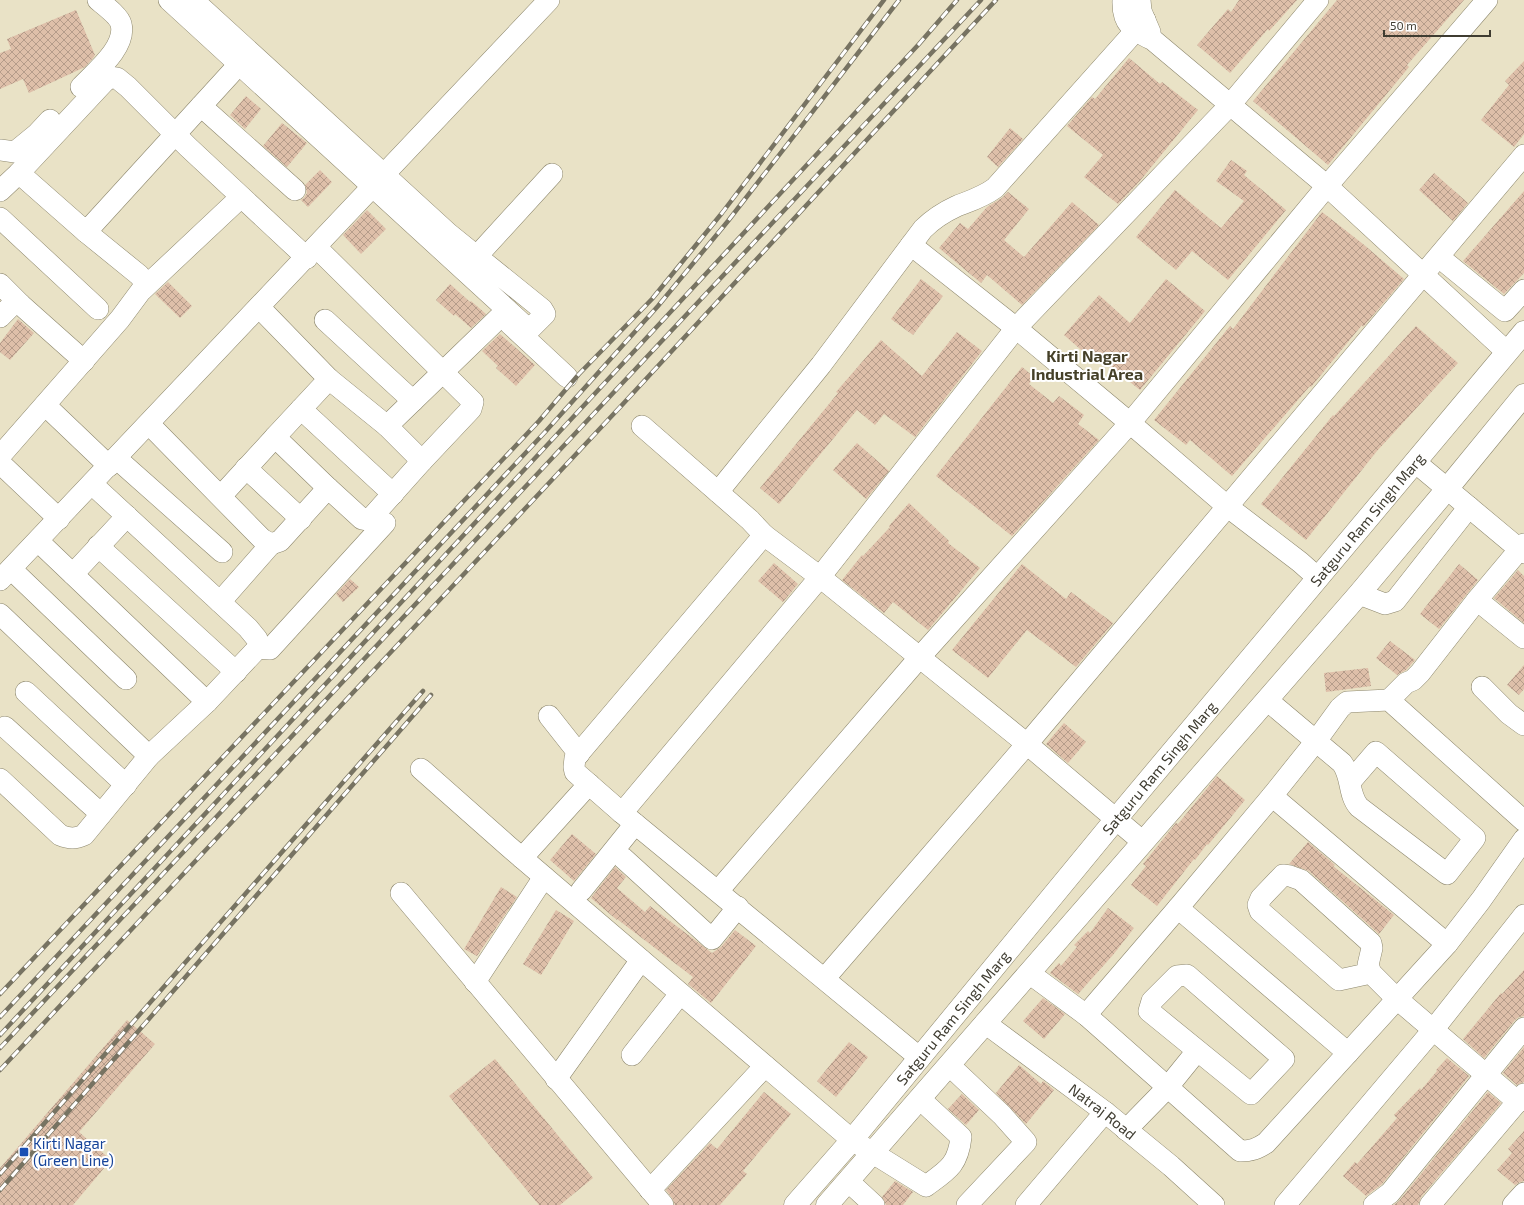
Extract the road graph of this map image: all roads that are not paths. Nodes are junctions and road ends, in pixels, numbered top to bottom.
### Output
1 (98, 0) edge
2 (169, 0) edge
3 (193, 0) edge
4 (549, 0) edge
5 (1123, 0) edge
6 (1318, 0) edge
7 (1487, 0) edge
8 (1143, 23) edge
9 (232, 72) dead end
10 (1230, 105) junction
11 (201, 106) junction
12 (175, 134) junction
13 (0, 150) edge
14 (1523, 158) edge
15 (552, 174) dead end
16 (6, 181) edge
17 (379, 181) junction
18 (1327, 186) junction
19 (295, 190) dead end
20 (241, 197) junction
21 (0, 218) edge
22 (86, 232) junction
23 (911, 245) junction
24 (311, 252) junction
25 (477, 256) junction
26 (1439, 257) junction
27 (1424, 275) junction
28 (0, 284) edge
29 (142, 290) junction
30 (1524, 290) edge
31 (20, 304) junction
32 (259, 307) junction
33 (98, 309) dead end
34 (1505, 311) junction
35 (504, 313) junction
36 (0, 317) edge
37 (326, 320) dead end
38 (1016, 328) junction
39 (1524, 332) edge
40 (1485, 333) junction
41 (1507, 352) junction
42 (84, 361) junction
43 (442, 372) junction
44 (567, 377) dead end
45 (330, 379) junction
46 (1524, 395) edge
47 (412, 401) junction
48 (45, 405) junction
49 (301, 409) junction
50 (1130, 423) junction
51 (149, 424) junction
52 (387, 426) junction
53 (642, 426) dead end
54 (274, 437) junction
55 (0, 456) edge
56 (422, 461) junction
57 (113, 462) junction
58 (1415, 462) junction
59 (0, 463) edge
60 (246, 468) junction
61 (92, 484) junction
62 (328, 488) junction
63 (1448, 489) junction
64 (718, 492) junction
65 (393, 494) junction
66 (220, 496) junction
67 (1228, 506) junction
68 (1468, 507) junction
69 (127, 516) junction
70 (59, 519) junction
71 (301, 519) junction
72 (385, 524) dead end
73 (764, 535) junction
74 (38, 541) junction
75 (270, 544) junction
76 (98, 546) junction
77 (1523, 549) edge
78 (222, 552) dead end
79 (73, 574) junction
80 (5, 575) edge
81 (820, 578) junction
82 (1318, 578) junction
83 (1359, 594) junction
84 (1477, 600) junction
85 (220, 602) junction
86 (0, 614) edge
87 (1524, 638) edge
88 (257, 648) junction
89 (919, 658) junction
90 (236, 672) junction
91 (126, 679) dead end
92 (1482, 687) dead end
93 (26, 692) dead end
94 (1267, 700) junction
95 (1389, 700) junction
96 (207, 702) junction
97 (549, 716) dead end
98 (1524, 725) edge
99 (5, 727) dead end
100 (1316, 741) junction
101 (1027, 744) junction
102 (578, 754) junction
103 (149, 756) junction
104 (421, 769) dead end
105 (0, 779) edge
106 (1350, 782) junction
107 (126, 784) junction
108 (589, 784) junction
109 (1272, 796) junction
110 (102, 814) junction
111 (628, 818) junction
112 (1116, 819) junction
113 (1524, 821) edge
114 (1524, 839) edge
115 (1143, 842) junction
116 (522, 858) junction
117 (622, 858) dead end
118 (544, 877) junction
119 (581, 890) dead end
120 (718, 891) junction
121 (401, 893) dead end
122 (738, 907) junction
123 (1178, 908) junction
124 (1524, 915) edge
125 (1447, 944) junction
126 (641, 960) junction
127 (1029, 973) junction
128 (1371, 973) junction
129 (824, 978) junction
130 (475, 982) junction
131 (680, 994) junction
132 (1396, 998) junction
133 (1086, 1015) junction
134 (986, 1024) junction
135 (1524, 1028) edge
136 (1433, 1030) junction
137 (1197, 1051) junction
138 (1348, 1052) junction
139 (632, 1055) dead end
140 (920, 1058) junction
141 (949, 1065) junction
142 (765, 1066) junction
143 (1486, 1075) junction
144 (556, 1079) junction
145 (1167, 1088) junction
146 (1521, 1098) edge
147 (920, 1099) junction
148 (1105, 1112) junction
149 (1126, 1130) junction
150 (852, 1140) junction
151 (872, 1154) junction
152 (848, 1181) junction
153 (1524, 1193) edge
154 (656, 1198) edge
155 (1293, 1203) edge
156 (795, 1205) edge
157 (827, 1205) edge
158 (874, 1205) edge
159 (967, 1205) edge
160 (1026, 1205) edge
161 (1214, 1205) edge
162 (1374, 1205) edge
163 (1430, 1205) edge
164 (1513, 1205) edge

1 - 13 street
2 - 17 street
3 - 17 street
4 - 17 street
5 - 8 street
6 - 10 street
7 - 18 street
8 - 10 street
8 - 23 street
9 - 11 street
10 - 18 street
10 - 38 street
11 - 12 street
11 - 19 street
12 - 16 street
12 - 20 street
12 - 22 street
14 - 26 street
15 - 25 street
16 - 22 street
17 - 24 street
17 - 25 street
17 - 35 street
18 - 27 street
18 - 50 street
20 - 24 street
20 - 29 street
21 - 33 street
22 - 29 street
23 - 38 street
23 - 64 street
24 - 32 street
24 - 43 street
25 - 35 street
26 - 27 street
26 - 34 street
27 - 40 street
27 - 67 street
28 - 31 street
29 - 42 street
30 - 34 street
31 - 36 street
31 - 42 street
32 - 45 street
32 - 51 street
34 - 40 street
35 - 43 street
35 - 44 street
37 - 47 street
38 - 50 street
38 - 81 street
39 - 41 main road, Satguru Ram Singh Marg
40 - 41 street
41 - 58 main road, Satguru Ram Singh Marg
42 - 48 street
43 - 47 street
43 - 56 street
45 - 49 street
45 - 52 street
46 - 63 main road, Satguru Ram Singh Marg
47 - 52 street
48 - 55 street
48 - 57 street
49 - 54 street
49 - 65 street
50 - 67 street
50 - 89 street
51 - 57 street
51 - 66 street
52 - 56 street
53 - 64 street
54 - 60 street
54 - 62 street
56 - 65 street
57 - 61 street
57 - 78 street
58 - 63 street
58 - 82 main road, Satguru Ram Singh Marg
59 - 70 street
60 - 66 street
60 - 71 street
61 - 69 street
61 - 70 street
62 - 65 street
62 - 71 street
63 - 68 street
63 - 83 main road, Satguru Ram Singh Marg
64 - 73 street
66 - 75 street
67 - 82 street
67 - 101 street
68 - 77 street
68 - 83 street
69 - 76 street
69 - 85 street
70 - 74 street
71 - 75 street
72 - 88 street
73 - 81 street
73 - 102 street
74 - 79 street
74 - 80 street
75 - 85 street
76 - 79 street
76 - 90 street
77 - 84 street
79 - 96 street
80 - 91 street
81 - 89 street
81 - 111 street
82 - 112 main road, Satguru Ram Singh Marg
83 - 94 main road, Satguru Ram Singh Marg
84 - 87 street
84 - 95 street
85 - 88 street
86 - 103 street
88 - 90 street
89 - 101 street
89 - 120 street
90 - 96 street
92 - 98 street
93 - 107 street
94 - 100 street
94 - 115 main road, Satguru Ram Singh Marg
95 - 100 street
95 - 113 street
96 - 103 street
97 - 102 street
99 - 110 street
100 - 106 street
100 - 109 street
101 - 112 street
101 - 129 street
102 - 108 street
103 - 107 street
104 - 116 street
105 - 110 street
106 - 106 street
107 - 110 street
108 - 111 street
108 - 116 street
109 - 123 street
109 - 125 street
111 - 119 street
111 - 120 street
112 - 115 street
112 - 140 main road, Satguru Ram Singh Marg
114 - 125 street
115 - 127 main road, Satguru Ram Singh Marg
116 - 118 street
117 - 122 street
118 - 126 street
118 - 130 street
120 - 122 street
121 - 130 street
122 - 129 street
123 - 133 street
123 - 138 street
124 - 136 street
125 - 132 street
126 - 131 street
126 - 144 street
127 - 133 street
127 - 134 main road, Satguru Ram Singh Marg
128 - 128 street
128 - 132 street
129 - 140 street
130 - 144 street
131 - 139 street
131 - 142 street
132 - 136 street
132 - 138 street
133 - 145 street
134 - 141 main road, Satguru Ram Singh Marg
134 - 148 street, Natraj Road
135 - 143 street
136 - 143 street
136 - 155 street
137 - 137 street
137 - 145 street
138 - 145 street
140 - 150 main road, Satguru Ram Singh Marg
141 - 147 main road, Satguru Ram Singh Marg
141 - 159 street
142 - 150 street
142 - 154 street
143 - 146 street
143 - 162 street
144 - 154 street
145 - 149 street
146 - 163 street
147 - 151 main road, Satguru Ram Singh Marg
147 - 151 street
148 - 149 street, Natraj Road
148 - 160 street
149 - 161 street, Natraj Road
150 - 151 street
150 - 156 main road, Satguru Ram Singh Marg
151 - 152 main road, Satguru Ram Singh Marg
152 - 157 main road, Satguru Ram Singh Marg
152 - 158 street
153 - 164 street

